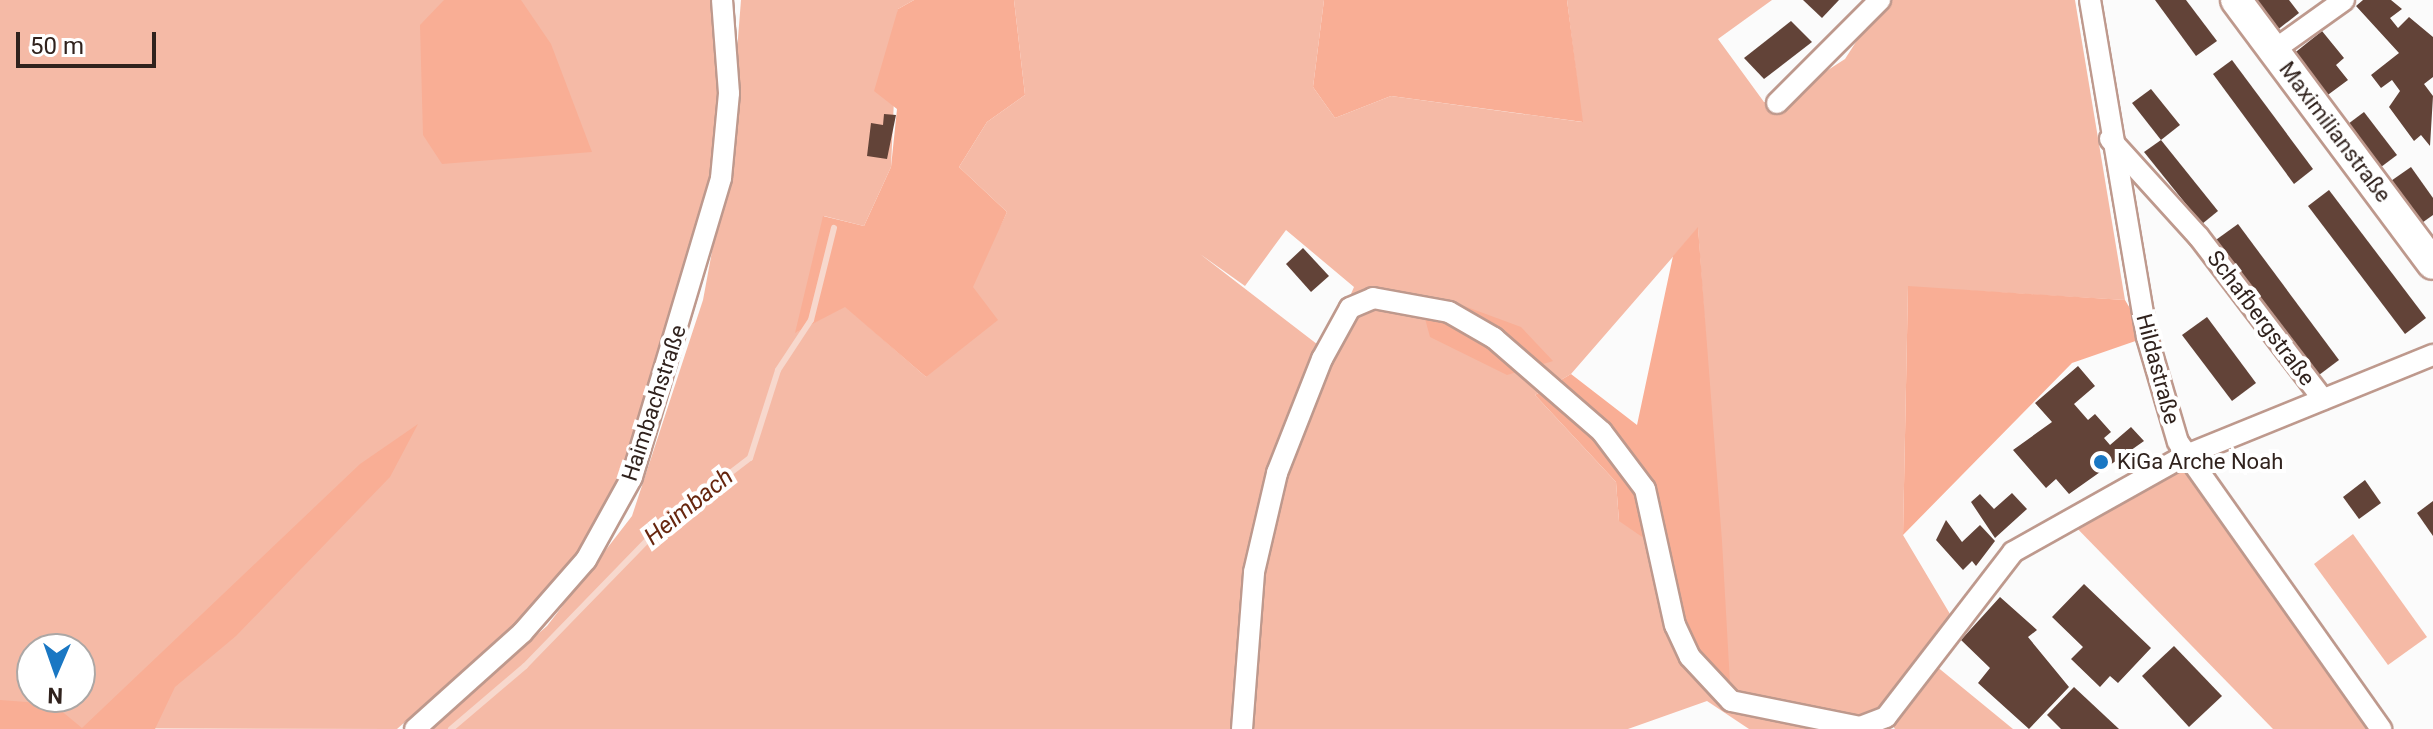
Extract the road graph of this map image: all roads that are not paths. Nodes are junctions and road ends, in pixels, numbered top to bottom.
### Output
1 (722, 0) edge
2 (1880, 0) edge
3 (2090, 0) edge
4 (2236, 0) edge
5 (2344, 0) edge
6 (2274, 50) junction
7 (1777, 103) dead end
8 (2110, 139) junction
9 (2433, 264) edge
10 (2433, 355) edge
11 (2323, 399) junction
12 (2184, 456) junction
13 (415, 729) edge
14 (1242, 729) edge
15 (2381, 729) edge

1 - 13 street, Haimbachstraße
2 - 7 street
3 - 8 street, Hildastraße
4 - 6 main road, Maximilianstraße
5 - 6 street
6 - 9 main road, Maximilianstraße
8 - 11 street, Schafbergstraße
8 - 12 street, Hildastraße
10 - 11 street, Schafbergstraße
11 - 12 street, Schafbergstraße
12 - 14 street, Schafbergstraße
12 - 15 street, Hildastraße

